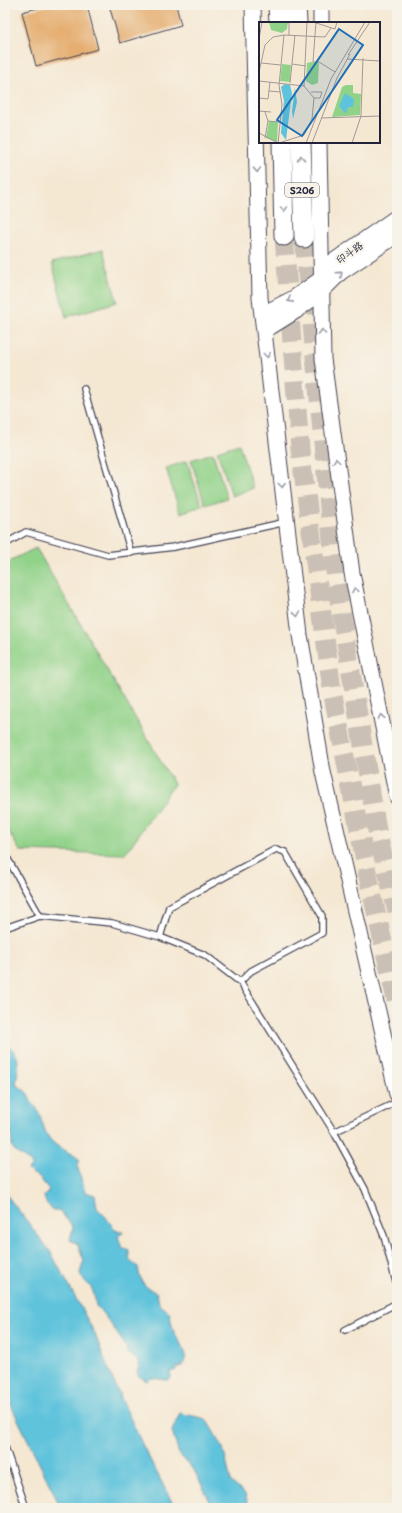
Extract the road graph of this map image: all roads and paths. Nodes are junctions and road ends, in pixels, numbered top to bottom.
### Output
1 (253, 5) edge
2 (278, 5) edge
3 (296, 5) edge
4 (321, 5) edge
5 (279, 22) edge
6 (297, 22) edge
7 (321, 22) edge
8 (282, 143) edge
9 (301, 143) edge
10 (319, 143) edge
11 (397, 217) edge
12 (397, 235) edge
13 (284, 236) tunnel mouth
14 (304, 238) tunnel mouth
15 (321, 286) junction
16 (263, 314) junction
17 (264, 331) junction
18 (84, 389) dead end
19 (286, 522) junction
20 (5, 544) edge
21 (131, 552) junction
22 (397, 797) edge
23 (5, 854) edge
24 (40, 916) junction
25 (5, 928) edge
26 (160, 937) junction
27 (240, 982) junction
28 (397, 1094) edge
29 (397, 1102) edge
30 (334, 1132) junction
31 (397, 1286) edge
32 (397, 1303) edge
33 (345, 1330) dead end
34 (5, 1447) edge
35 (26, 1508) edge

1 -> 16 main road
2 - 5 highway
3 - 6 highway
4 - 7 main road
8 -> 13 highway, S206
14 -> 9 highway, S206
10 - 15 main road
11 - 15 main road, 印斗路
15 -> 12 main road, 印斗路
15 -> 16 main road, 印斗路
15 - 17 main road, 印斗路
22 -> 15 main road
16 - 17 main road
17 -> 19 main road
18 - 21 lane
19 - 21 lane
19 -> 28 main road
20 - 21 lane
23 - 24 lane
24 - 25 lane
24 - 26 lane
26 - 27 lane
26 - 27 lane
27 - 30 lane
29 - 30 lane
30 - 31 lane
32 - 33 lane
34 - 35 lane

